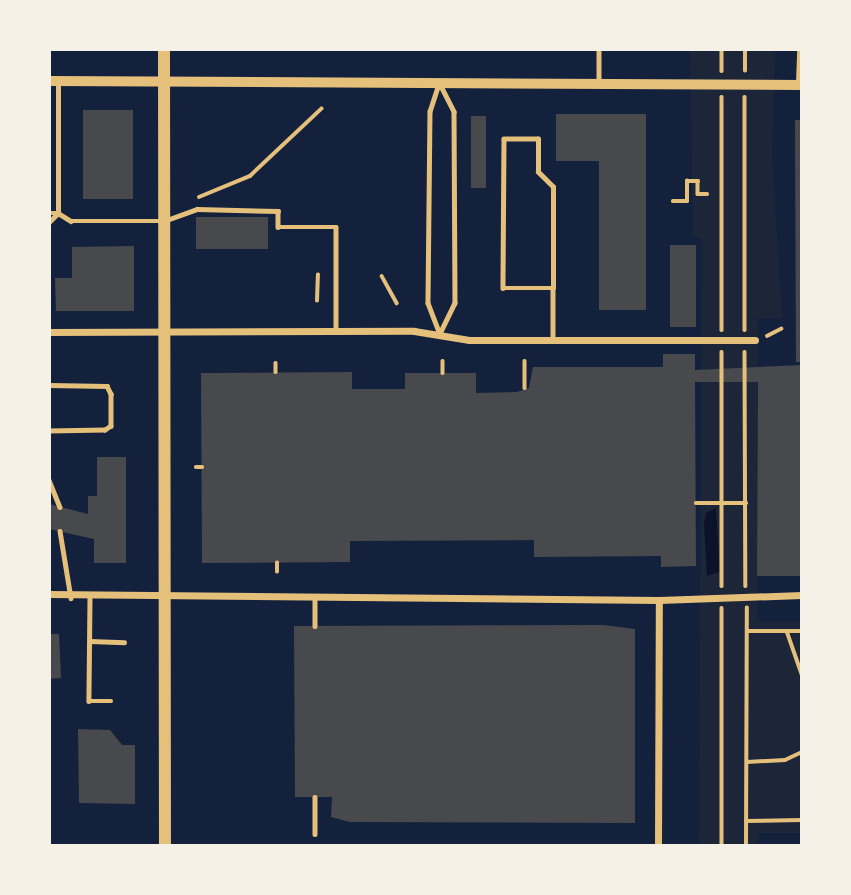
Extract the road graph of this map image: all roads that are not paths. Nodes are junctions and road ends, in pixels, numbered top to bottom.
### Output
1 (164, 49) edge
2 (598, 49) edge
3 (799, 49) edge
4 (164, 80) junction
5 (53, 81) edge
6 (439, 83) junction
7 (598, 83) junction
8 (800, 85) edge
9 (49, 213) edge
10 (58, 213) junction
11 (164, 221) junction
12 (49, 222) edge
13 (552, 288) junction
14 (164, 329) junction
15 (336, 331) junction
16 (49, 332) edge
17 (440, 335) junction
18 (552, 340) junction
19 (755, 341) road end
20 (49, 385) edge
21 (49, 431) edge
22 (49, 480) edge
23 (60, 506) dead end
24 (60, 531) dead end
25 (49, 594) edge
26 (802, 595) edge
27 (71, 598) junction
28 (90, 598) junction
29 (164, 598) junction
30 (315, 598) junction
31 (659, 600) junction
32 (315, 626) dead end
33 (90, 641) junction
34 (124, 642) dead end
35 (111, 701) dead end
36 (315, 797) dead end
37 (315, 834) dead end
38 (165, 846) edge
39 (658, 846) edge

1 - 4 main road
2 - 7 lane
3 - 8 lane
4 - 5 street
4 - 6 street
4 - 11 main road
5 - 10 lane
6 - 7 street
6 - 17 lane
6 - 17 lane
7 - 8 street
9 - 10 lane
10 - 11 lane
10 - 12 lane
11 - 14 main road
11 - 15 lane
13 - 13 lane
13 - 18 lane
14 - 15 street
14 - 16 street
14 - 29 main road
15 - 17 street
17 - 18 street
18 - 19 street
20 - 21 lane
22 - 23 lane
24 - 27 lane
25 - 27 street
26 - 31 street
27 - 28 street
28 - 29 street
28 - 33 lane
29 - 30 street
29 - 38 main road
30 - 31 street
30 - 32 lane
31 - 39 street
33 - 34 lane
33 - 35 lane
36 - 37 lane

